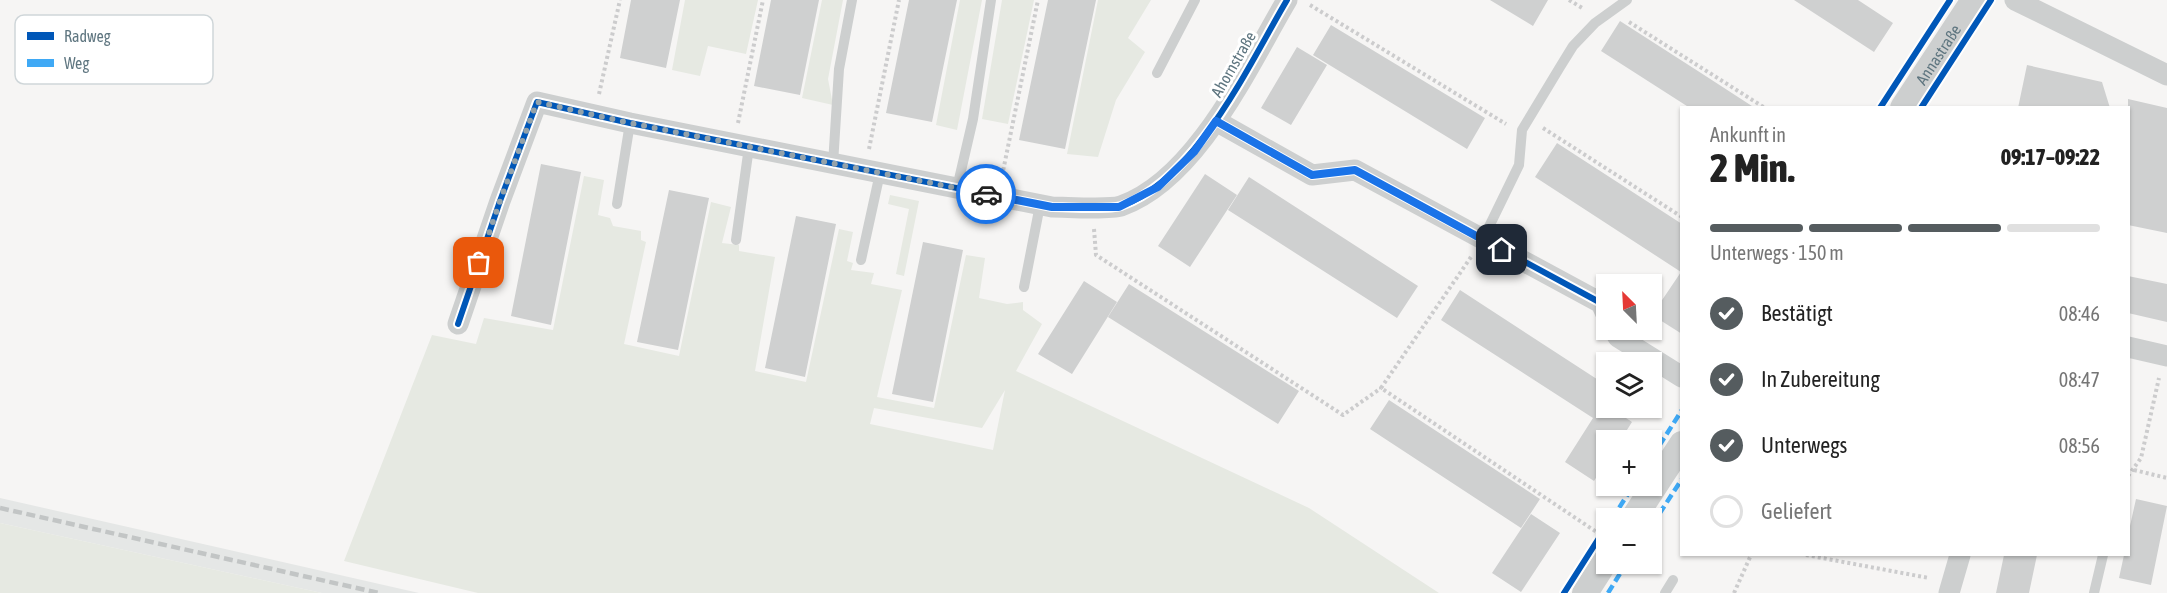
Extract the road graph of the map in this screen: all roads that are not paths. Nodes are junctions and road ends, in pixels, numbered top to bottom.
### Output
1 (852, 0) edge
2 (991, 0) edge
3 (1195, 0) edge
4 (1287, 0) edge
5 (1627, 0) edge
6 (1974, 0) edge
7 (2015, 0) edge
8 (1157, 73) dead end
9 (2167, 75) edge
10 (1904, 106) edge
11 (1216, 121) junction
12 (630, 123) junction
13 (742, 145) junction
14 (833, 164) junction
15 (872, 171) junction
16 (957, 188) junction
17 (617, 204) dead end
18 (1040, 205) junction
19 (1483, 239) junction
20 (736, 240) dead end
21 (861, 260) dead end
22 (1024, 286) dead end
23 (1596, 300) edge
24 (458, 324) dead end
25 (1623, 340) edge
26 (2130, 347) edge
27 (2165, 356) edge
28 (1680, 376) edge
29 (1680, 447) edge
30 (1640, 508) edge
31 (1960, 556) edge
32 (2103, 556) edge
33 (1596, 567) edge
34 (1673, 580) dead end
35 (1950, 588) edge
36 (1585, 593) edge
37 (1665, 593) edge
38 (2094, 593) edge

1 - 14 lane
2 - 16 lane
3 - 8 lane
4 - 11 street, Ahornstraße
5 - 19 lane
6 - 10 street, Annastraße
7 - 9 street
11 - 18 street, Ahornstraße
11 - 19 street
12 - 13 street, Ahornstraße
12 - 17 lane
12 - 24 street, Ahornstraße
13 - 14 street, Ahornstraße
13 - 20 lane
14 - 15 street, Ahornstraße
15 - 16 street, Ahornstraße
15 - 21 lane
16 - 18 street, Ahornstraße
18 - 22 lane
19 - 23 street
25 - 28 street
26 - 27 street
29 - 30 street
31 - 35 street
32 - 38 lane
33 - 36 street
34 - 37 lane

